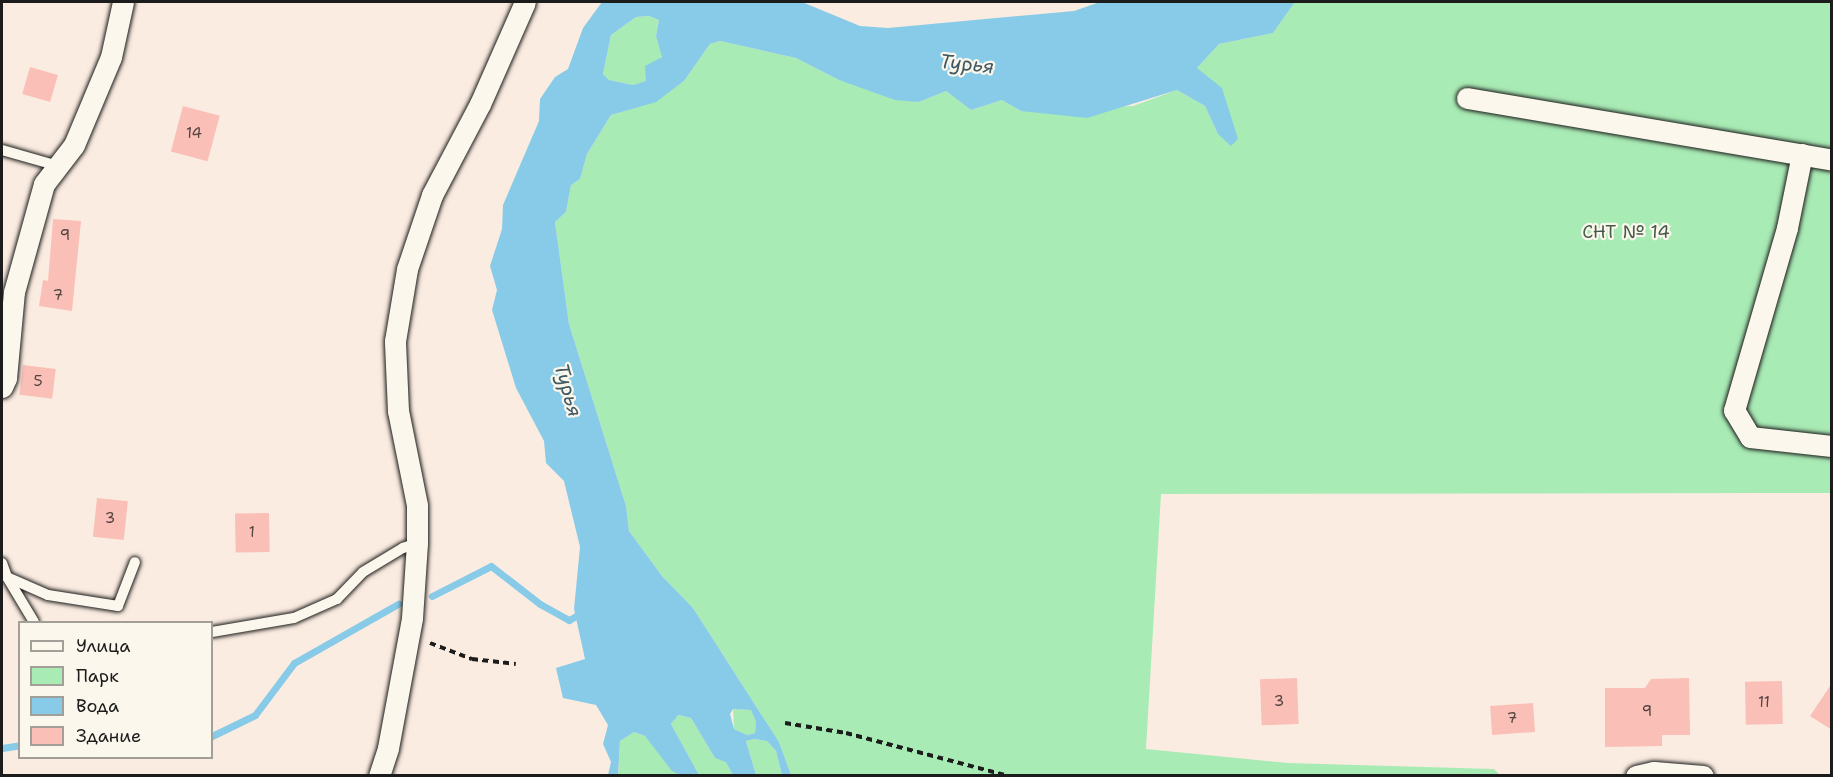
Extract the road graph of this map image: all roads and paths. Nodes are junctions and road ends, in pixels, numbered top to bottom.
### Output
1 (123, 2) edge
2 (525, 2) edge
3 (1467, 99) dead end
4 (2, 150) edge
5 (1802, 154) junction
6 (1832, 160) edge
7 (58, 166) junction
8 (2, 387) edge
9 (1832, 446) edge
10 (417, 543) junction
11 (135, 562) dead end
12 (2, 563) edge
13 (7, 577) junction
14 (33, 621) edge
15 (213, 632) edge
16 (409, 638) junction
17 (516, 664) dead end
18 (785, 723) dead end
19 (378, 776) edge
20 (1009, 776) edge
21 (1636, 776) edge
22 (1703, 776) edge

1 - 7 street
2 - 10 street
3 - 5 street
4 - 7 lane
5 - 6 street
5 - 9 street
7 - 8 street
10 - 15 lane
10 - 16 street
11 - 13 lane
12 - 13 lane
13 - 14 lane
16 - 17 path
16 - 19 street
18 - 20 path
21 - 22 street

